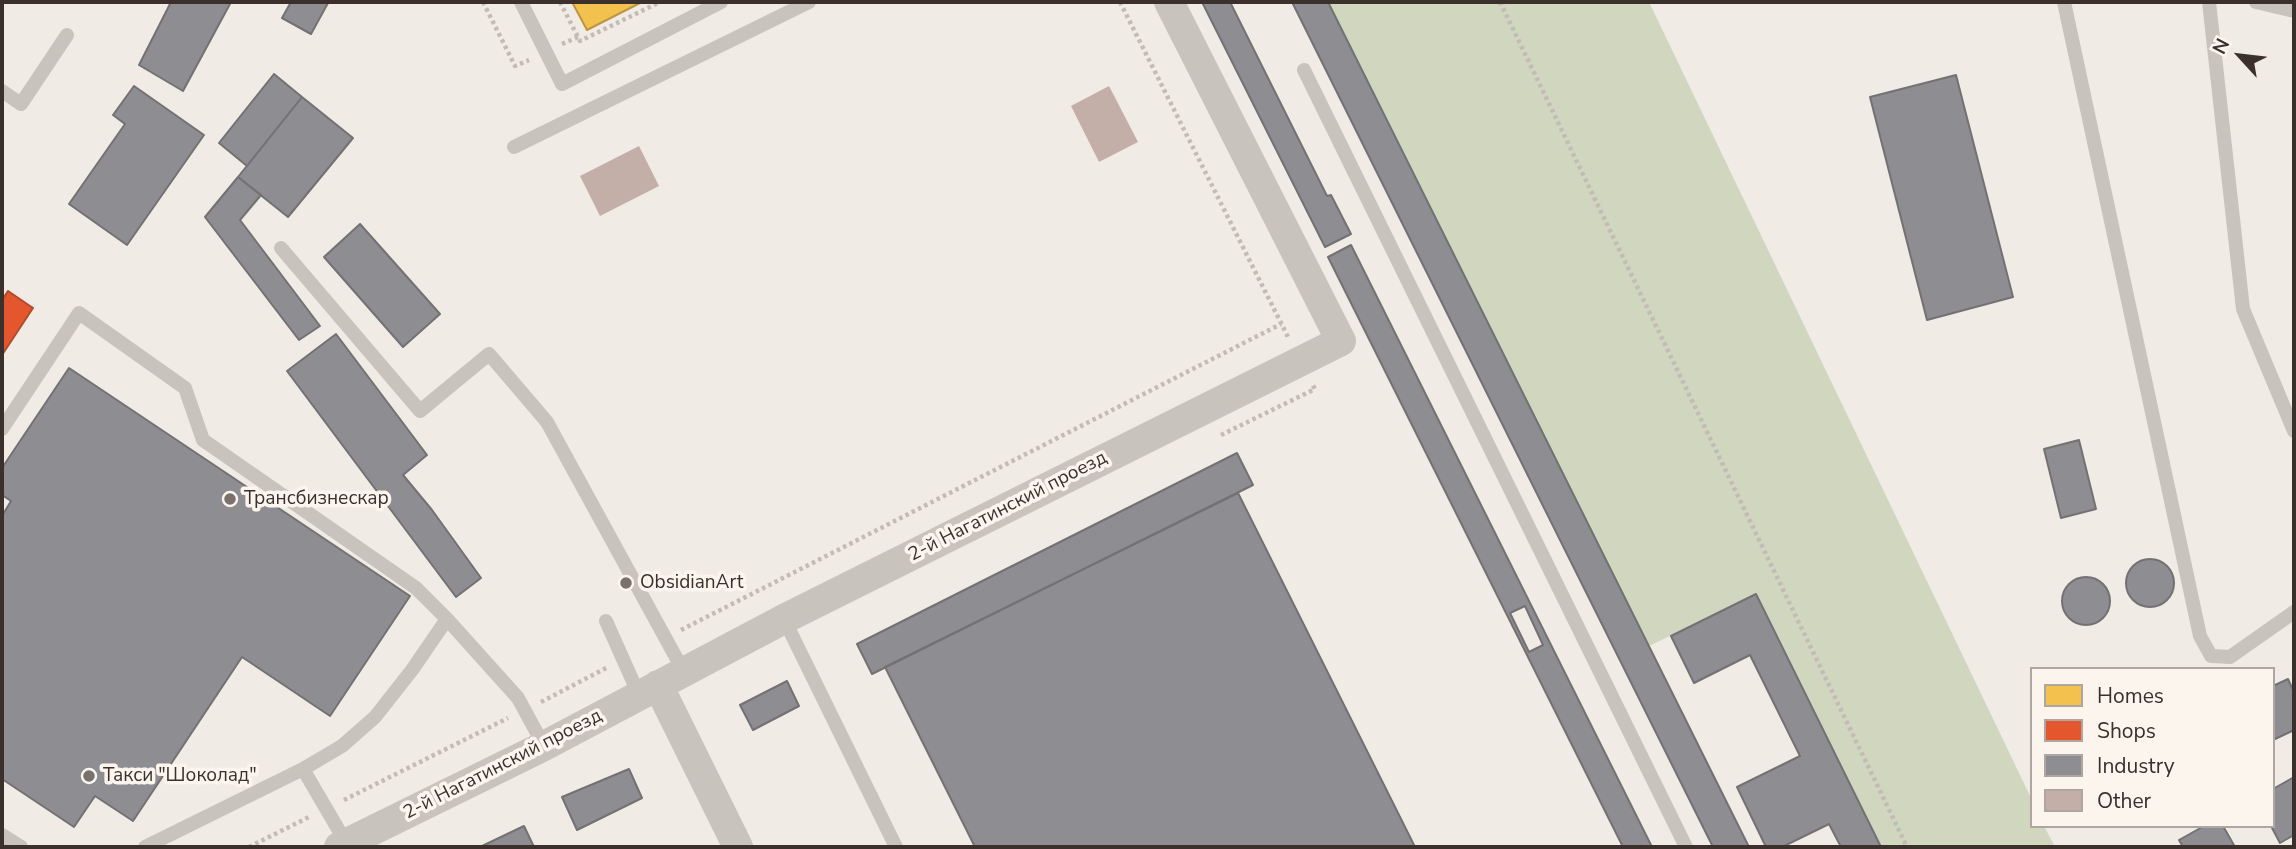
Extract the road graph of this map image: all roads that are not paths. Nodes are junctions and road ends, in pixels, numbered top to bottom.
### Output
1 (521, 2) edge
2 (721, 2) edge
3 (809, 2) edge
4 (1169, 2) edge
5 (2064, 2) edge
6 (2209, 2) edge
7 (2256, 2) edge
8 (2294, 11) edge
9 (67, 34) dead end
10 (1304, 70) dead end
11 (2, 91) edge
12 (514, 147) dead end
13 (281, 248) dead end
14 (2, 429) edge
15 (2294, 431) edge
16 (2294, 612) edge
17 (447, 619) junction
18 (784, 619) junction
19 (606, 621) dead end
20 (660, 684) junction
21 (544, 746) junction
22 (303, 769) junction
23 (2, 835) edge
24 (344, 846) edge
25 (21, 847) edge
26 (145, 847) edge
27 (738, 847) edge
28 (896, 847) edge
29 (1686, 847) edge

1 - 2 lane
3 - 12 lane
4 - 18 street, 2-й Нагатинский проезд
5 - 16 lane
6 - 15 lane
7 - 8 lane
9 - 11 lane
10 - 29 lane
13 - 20 lane
14 - 17 lane
17 - 21 lane
17 - 22 lane
18 - 20 street, 2-й Нагатинский проезд
18 - 28 lane
19 - 20 lane
20 - 21 street, 2-й Нагатинский проезд
20 - 27 street
21 - 24 street, 2-й Нагатинский проезд
22 - 24 lane
22 - 26 lane
23 - 25 lane

